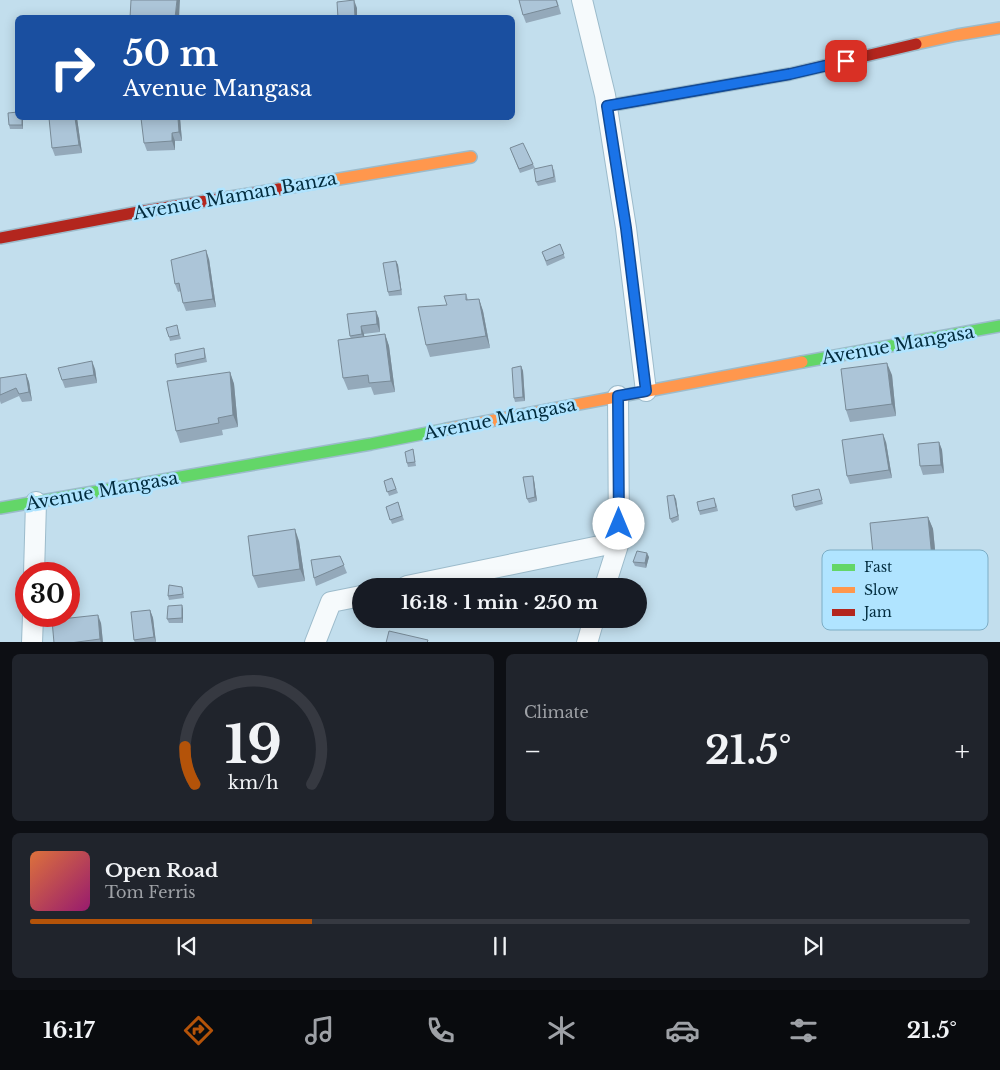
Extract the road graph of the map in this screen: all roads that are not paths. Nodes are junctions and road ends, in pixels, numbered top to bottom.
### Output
1 (582, 0) edge
2 (1000, 28) edge
3 (607, 106) junction
4 (471, 157) dead end
5 (0, 238) edge
6 (1000, 326) edge
7 (646, 391) junction
8 (618, 396) junction
9 (36, 502) junction
10 (0, 508) edge
11 (619, 542) junction
12 (34, 562) edge
13 (446, 578) edge
14 (608, 578) edge
15 (352, 598) edge
16 (33, 627) edge
17 (591, 628) edge
18 (32, 642) edge
19 (315, 642) edge
20 (587, 642) edge

1 - 3 street
2 - 3 street
3 - 7 street
4 - 5 street, Avenue Maman Banza
6 - 7 street, Avenue Mangasa
7 - 8 street, Avenue Mangasa
8 - 9 street, Avenue Mangasa
8 - 11 street
9 - 10 street, Avenue Mangasa
9 - 12 street
11 - 13 street
11 - 14 street
15 - 19 street
16 - 18 street
17 - 20 street

